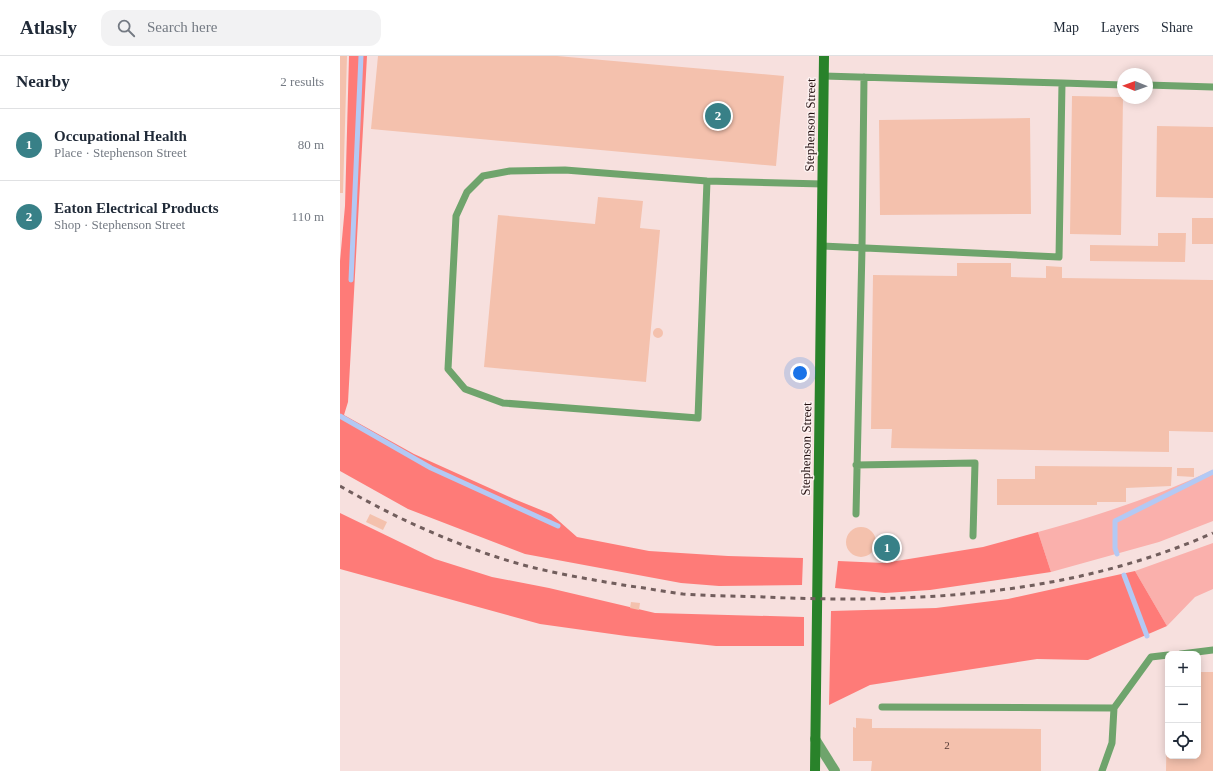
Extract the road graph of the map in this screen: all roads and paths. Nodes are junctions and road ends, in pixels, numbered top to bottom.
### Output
1 (824, 56) edge
2 (824, 76) junction
3 (864, 77) junction
4 (1062, 83) junction
5 (1117, 85) edge
6 (1153, 85) edge
7 (1213, 87) edge
8 (706, 180) junction
9 (823, 184) junction
10 (822, 246) junction
11 (862, 248) junction
12 (856, 465) junction
13 (856, 514) dead end
14 (974, 536) dead end
15 (1213, 650) edge
16 (1201, 652) edge
17 (1165, 655) edge
18 (882, 708) dead end
19 (1114, 708) junction
20 (815, 739) junction
21 (815, 771) edge
22 (834, 771) edge
23 (1102, 771) edge

1 - 2 street, Stephenson Street
2 - 3 lane
2 - 9 street, Stephenson Street
3 - 4 lane
3 - 11 lane
4 - 5 lane
4 - 11 lane
6 - 7 lane
8 - 8 lane
8 - 9 lane
9 - 10 street, Stephenson Street
10 - 11 lane
10 - 20 street, Stephenson Street
11 - 12 lane
12 - 13 lane
12 - 14 lane
15 - 16 lane
17 - 19 lane
18 - 19 lane
19 - 23 lane
20 - 21 street, Stephenson Street
20 - 22 street

